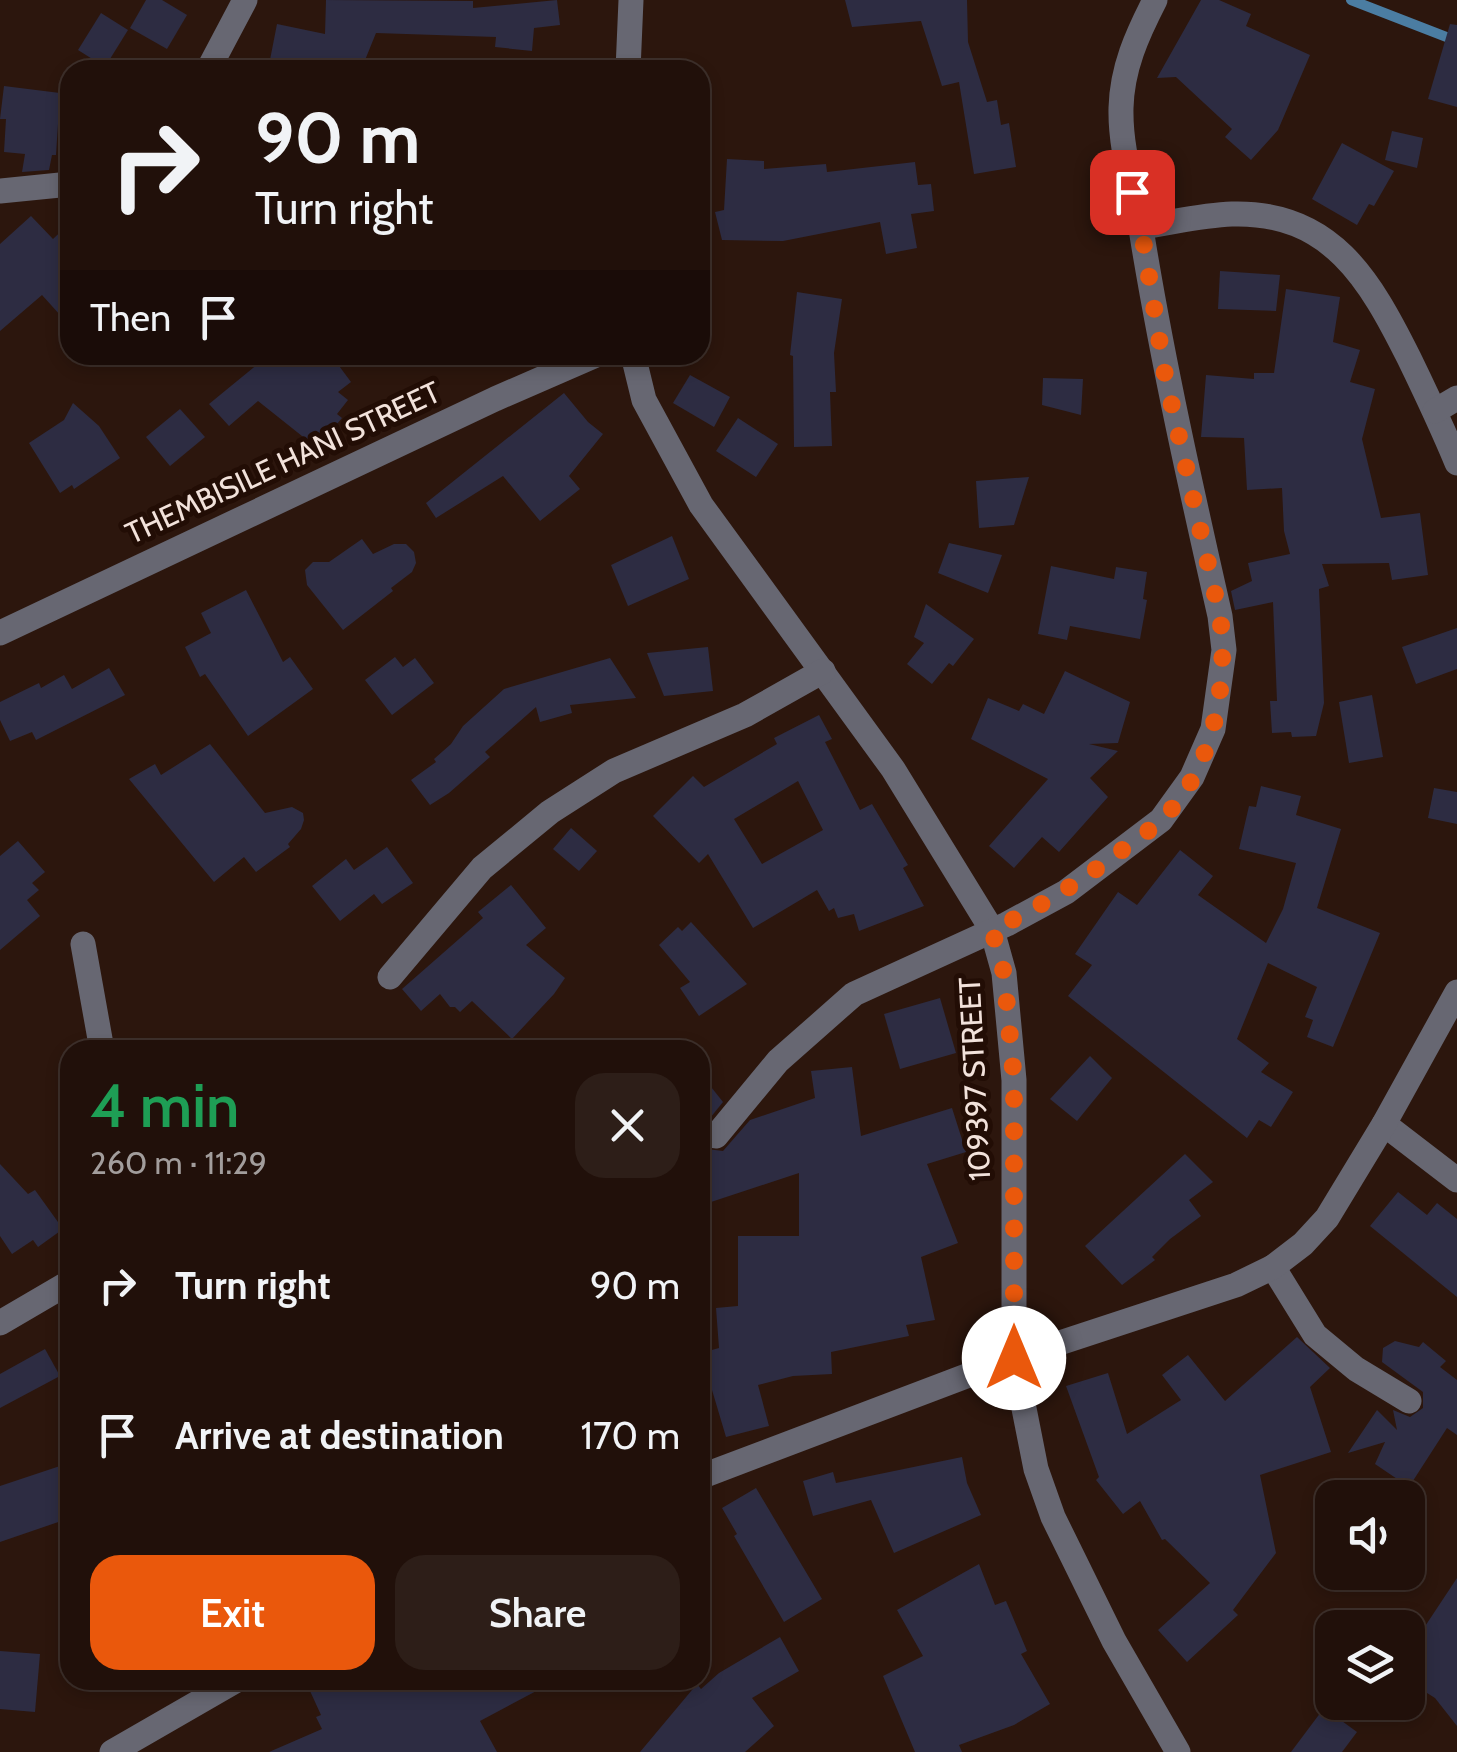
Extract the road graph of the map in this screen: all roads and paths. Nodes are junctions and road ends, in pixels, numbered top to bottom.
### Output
1 (245, 0) edge
2 (631, 0) edge
3 (1155, 0) edge
4 (213, 60) edge
5 (628, 60) edge
6 (60, 185) edge
7 (0, 191) edge
8 (1141, 227) junction
9 (573, 365) edge
10 (635, 365) edge
11 (1446, 404) edge
12 (1457, 462) edge
13 (0, 632) edge
14 (823, 671) junction
15 (992, 930) junction
16 (83, 944) dead end
17 (390, 978) dead end
18 (1457, 992) edge
19 (100, 1040) edge
20 (1384, 1124) junction
21 (716, 1136) dead end
22 (1457, 1180) edge
23 (1274, 1266) junction
24 (60, 1288) edge
25 (0, 1323) edge
26 (1014, 1358) junction
27 (1410, 1401) dead end
28 (710, 1472) edge
29 (220, 1690) edge
30 (112, 1752) edge
31 (1178, 1752) edge

1 - 4 street
2 - 5 street
3 - 8 street
6 - 7 street
8 - 11 street
8 - 15 street
9 - 13 street, THEMBISILE HANI STREET
10 - 14 street, 109397 STREET
11 - 12 street
14 - 15 street, 109397 STREET
14 - 17 street
15 - 21 street
15 - 26 street, 109397 STREET
16 - 19 street
18 - 20 street
20 - 22 street
20 - 23 street
23 - 26 street
23 - 27 street
24 - 25 street
26 - 28 street
26 - 31 street, 109397 STREET
29 - 30 street

